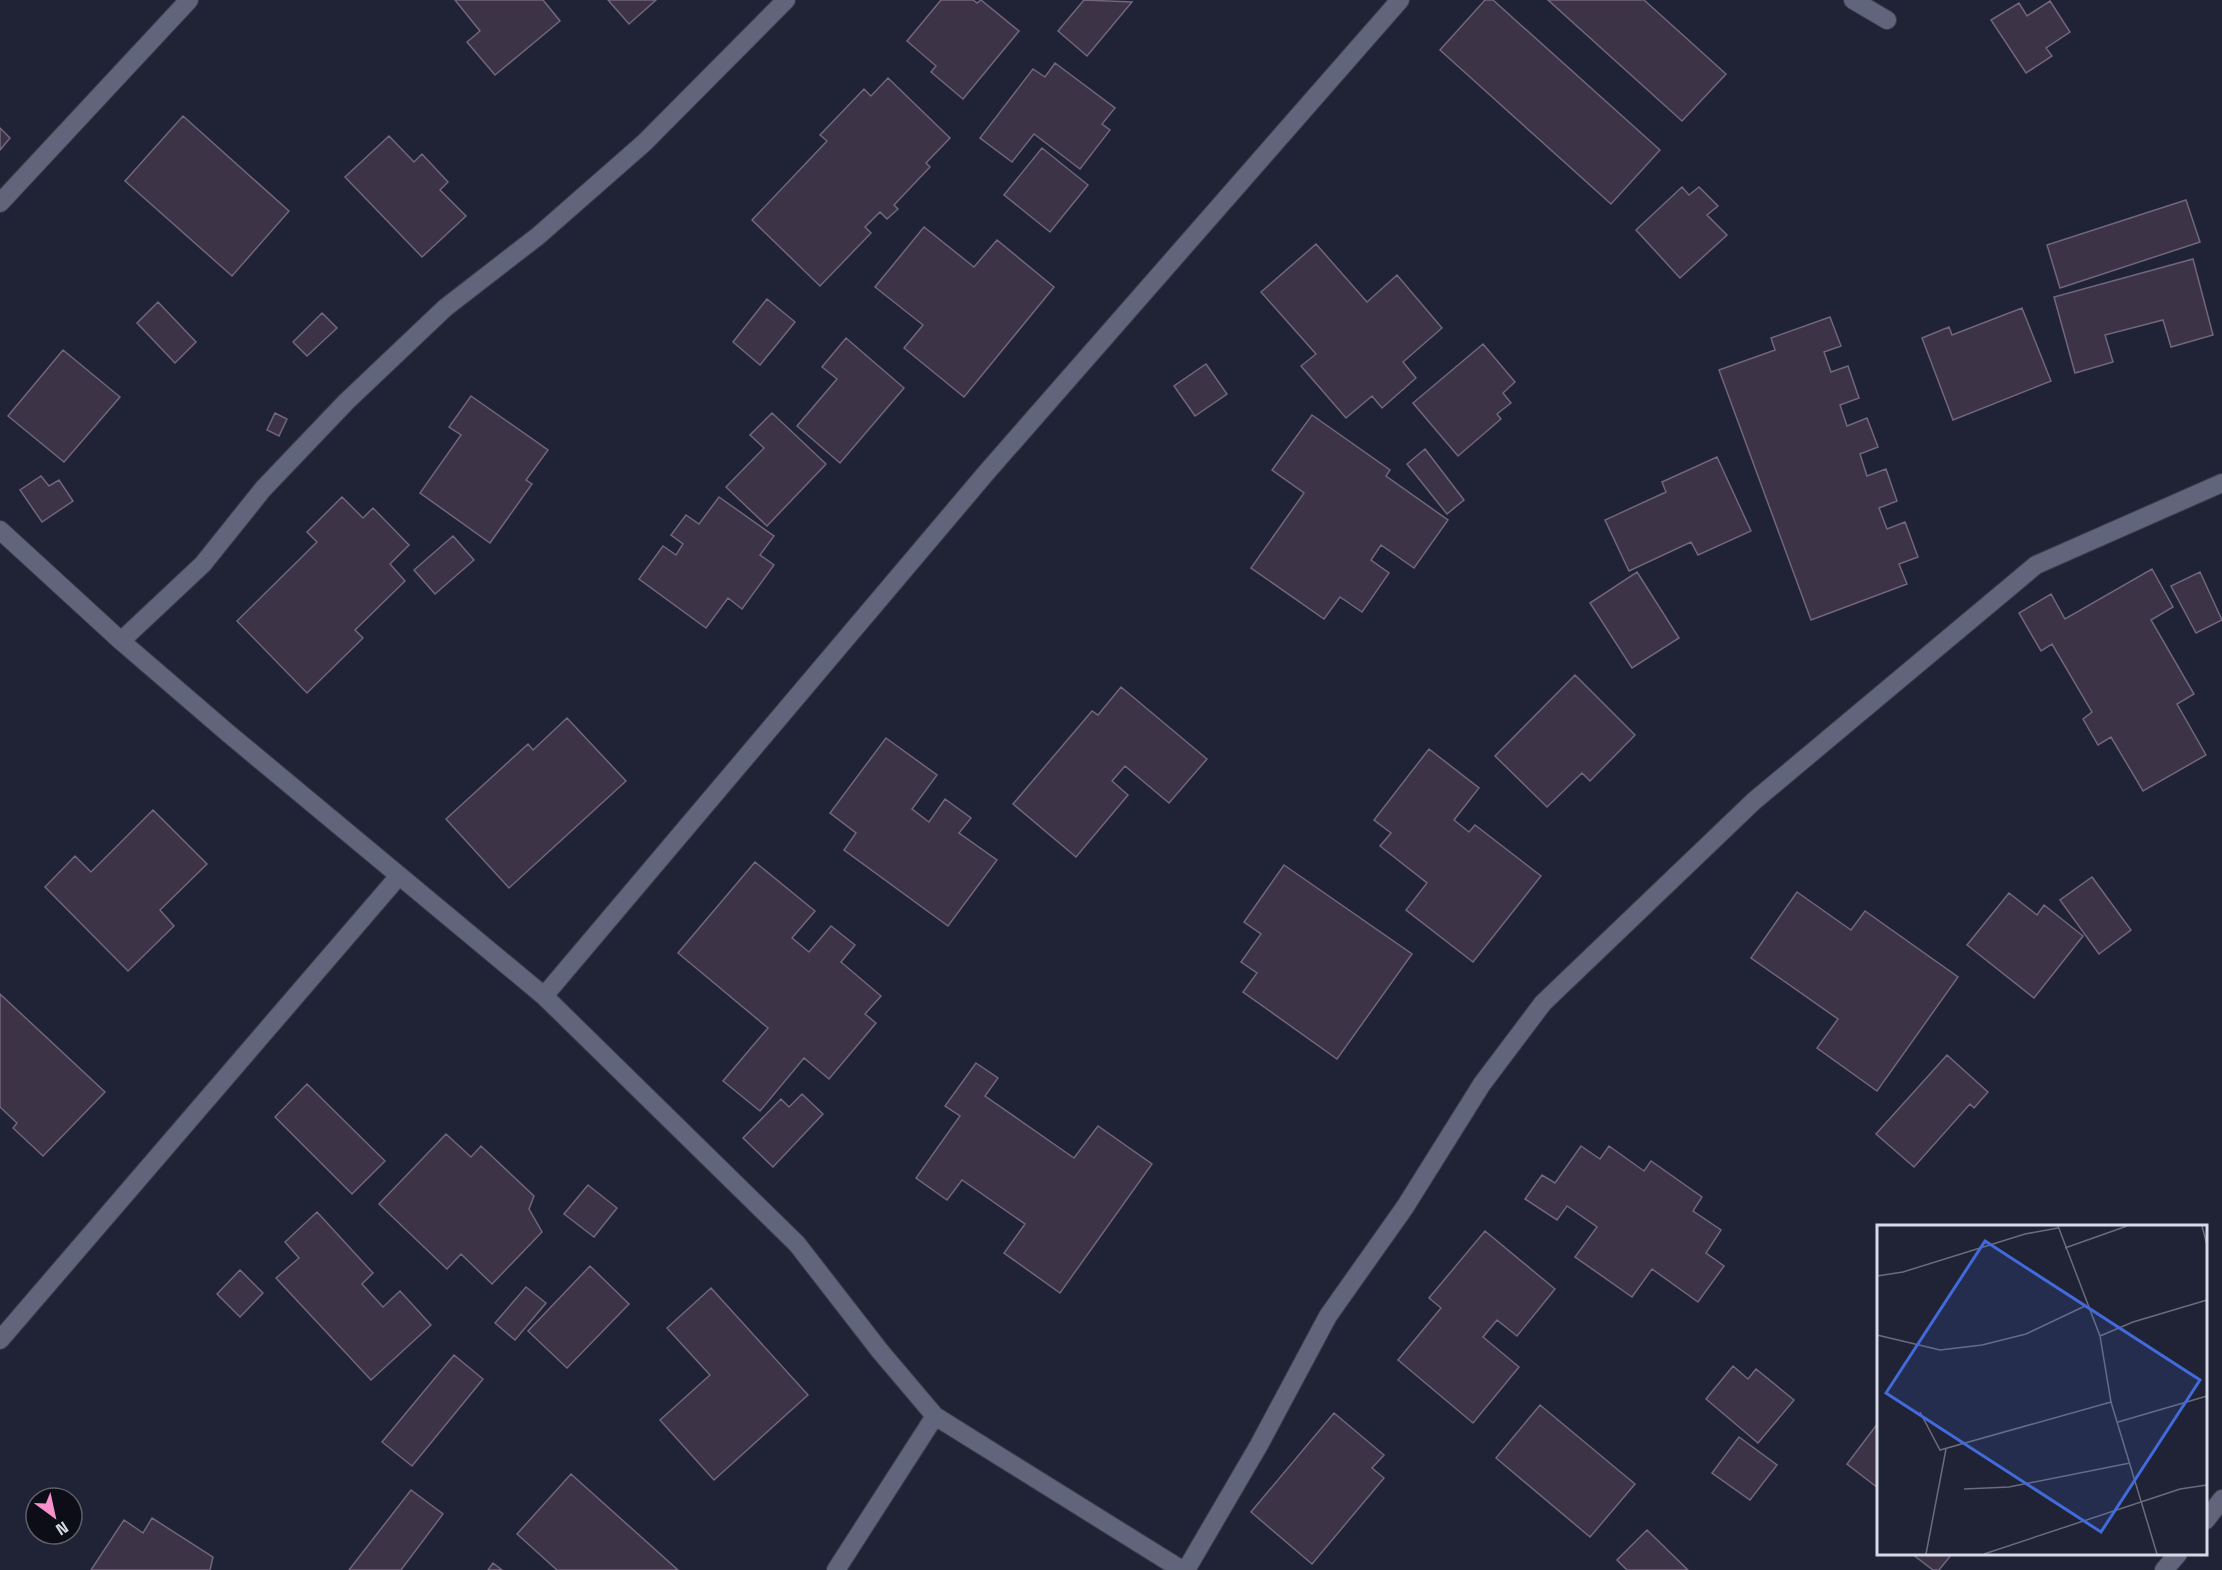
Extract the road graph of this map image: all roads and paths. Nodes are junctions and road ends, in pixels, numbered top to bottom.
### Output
1 (189, 0) edge
2 (786, 0) edge
3 (1400, 0) edge
4 (1853, 0) edge
5 (1887, 20) dead end
6 (0, 203) edge
7 (2222, 483) edge
8 (0, 530) edge
9 (121, 641) junction
10 (398, 877) junction
11 (544, 996) junction
12 (0, 1340) edge
13 (934, 1416) junction
14 (2222, 1499) edge
15 (2207, 1518) edge
16 (2177, 1555) edge
17 (836, 1570) edge
18 (1184, 1570) edge
19 (2164, 1570) edge

1 - 6 street
2 - 9 street
3 - 11 street
4 - 5 street
7 - 18 street
8 - 9 street
9 - 10 street
10 - 11 street
10 - 12 street
11 - 13 street
13 - 17 street
13 - 18 street
14 - 15 street
16 - 19 street

